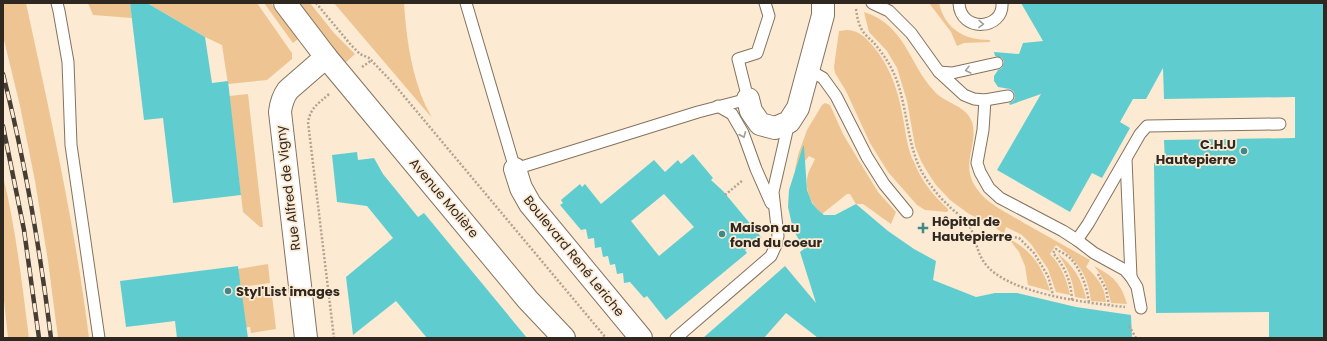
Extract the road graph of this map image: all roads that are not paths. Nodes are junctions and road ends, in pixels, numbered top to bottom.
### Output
1 (57, 3) edge
2 (285, 3) edge
3 (466, 3) edge
4 (765, 3) edge
5 (823, 3) edge
6 (872, 3) edge
7 (959, 3) edge
8 (1002, 3) edge
9 (326, 57) junction
10 (997, 63) dead end
11 (809, 70) junction
12 (939, 72) junction
13 (1008, 96) dead end
14 (748, 99) junction
15 (985, 100) junction
16 (718, 106) junction
17 (789, 122) junction
18 (1280, 124) dead end
19 (1126, 158) junction
20 (515, 169) junction
21 (774, 209) junction
22 (907, 212) dead end
23 (1077, 240) junction
24 (1131, 277) junction
25 (1141, 308) dead end
26 (689, 327) junction
27 (98, 338) edge
28 (306, 338) edge
29 (564, 338) edge
30 (641, 338) edge
31 (676, 338) edge
32 (686, 338) edge

1 - 27 lane
2 - 9 street, Avenue Molière
3 - 20 lane
4 - 14 lane
5 - 11 street
6 - 12 lane
7 -> 8 lane
9 - 28 street, Rue Alfred de Vigny
9 - 29 street, Avenue Molière
10 -> 12 lane
11 - 17 street
11 - 22 lane
12 - 15 lane
13 - 15 lane
14 - 16 lane
14 - 17 street
15 - 23 lane
16 - 20 lane
16 -> 21 lane
17 - 21 lane
18 - 19 lane
19 - 23 lane
19 - 24 lane
20 - 30 street, Boulevard René Leriche
21 - 26 lane
23 - 24 lane
24 - 25 lane
26 - 31 lane
26 - 32 lane

